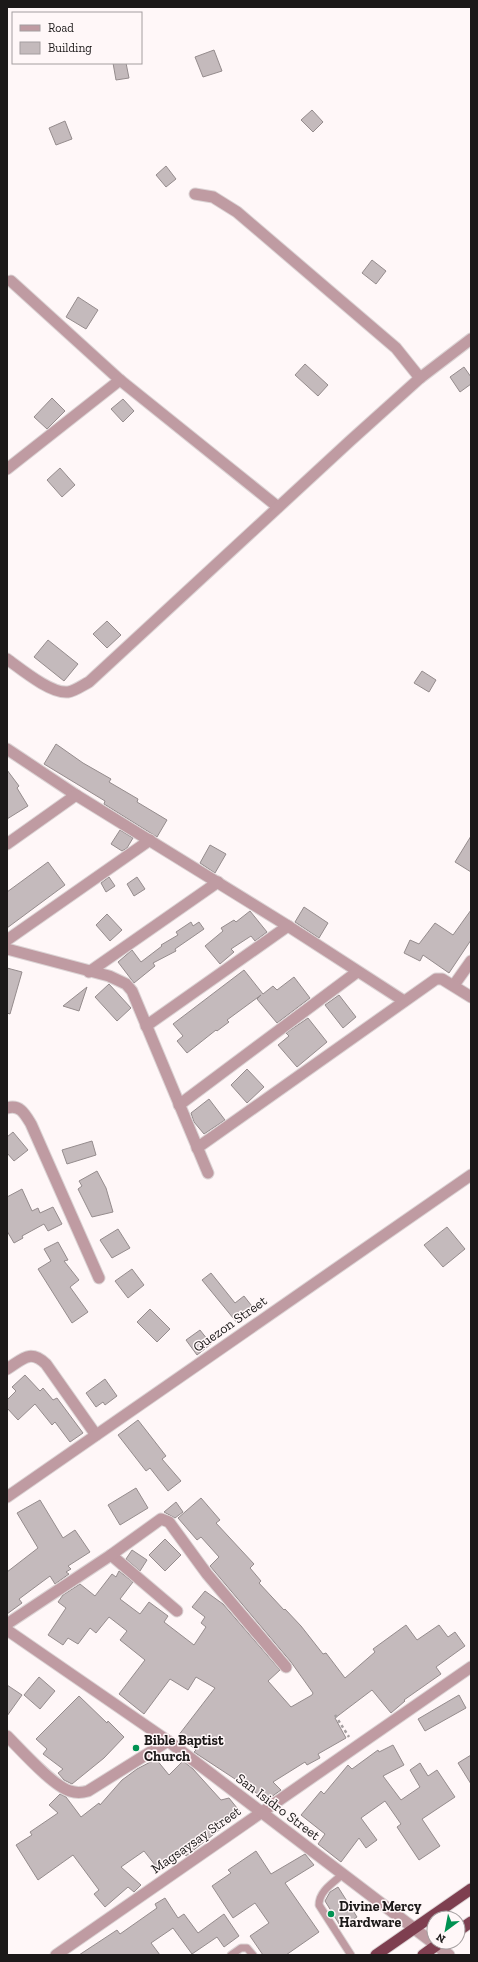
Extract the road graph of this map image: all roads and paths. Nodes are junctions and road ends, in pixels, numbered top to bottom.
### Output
1 (195, 194) dead end
2 (11, 281) dead end
3 (471, 339) edge
4 (420, 378) junction
5 (120, 380) junction
6 (7, 469) edge
7 (278, 507) junction
8 (7, 659) edge
9 (7, 749) edge
10 (76, 795) junction
11 (150, 840) junction
12 (7, 844) edge
13 (218, 882) junction
14 (288, 926) junction
15 (7, 940) edge
16 (7, 949) edge
17 (471, 961) edge
18 (89, 972) junction
19 (357, 972) junction
20 (454, 985) junction
21 (471, 996) edge
22 (404, 1001) junction
23 (146, 1026) junction
24 (179, 1105) junction
25 (7, 1108) edge
26 (197, 1148) junction
27 (208, 1173) dead end
28 (471, 1175) edge
29 (100, 1278) dead end
30 (7, 1369) edge
31 (96, 1435) junction
32 (7, 1497) edge
33 (111, 1555) junction
34 (177, 1611) dead end
35 (7, 1624) edge
36 (7, 1630) edge
37 (286, 1667) dead end
38 (471, 1667) edge
39 (335, 1715) dead end
40 (7, 1736) edge
41 (168, 1741) junction
42 (356, 1748) junction
43 (261, 1814) junction
44 (342, 1874) junction
45 (471, 1889) edge
46 (415, 1928) junction
47 (426, 1935) edge
48 (56, 1955) edge
49 (231, 1955) edge
50 (253, 1955) edge
51 (350, 1955) edge
52 (376, 1955) edge

1 - 4 street
2 - 5 street
3 - 4 street
4 - 7 street
5 - 6 street
5 - 7 street
7 - 8 street
9 - 10 street
10 - 11 street
10 - 12 street
11 - 13 street
11 - 15 street
13 - 14 street
13 - 18 street
14 - 19 street
14 - 23 street
16 - 18 street
17 - 20 street
18 - 23 street
19 - 22 street
19 - 24 street
20 - 21 street
20 - 22 street
22 - 26 street
23 - 24 street
24 - 26 street
25 - 29 street
26 - 27 street
28 - 31 street, Quezon Street
30 - 31 street
31 - 32 street, Quezon Street
33 - 34 street
33 - 35 street
33 - 37 street
36 - 41 street, San Isidro Street
38 - 42 street, Magsaysay Street
39 - 42 path
40 - 41 street
41 - 43 street, San Isidro Street
42 - 43 street, Magsaysay Street
43 - 44 street, San Isidro Street
43 - 48 street, Magsaysay Street
44 - 46 street, San Isidro Street
44 - 51 lane
45 - 46 highway
46 - 47 street, San Isidro Street
46 - 52 highway
49 - 50 lane

